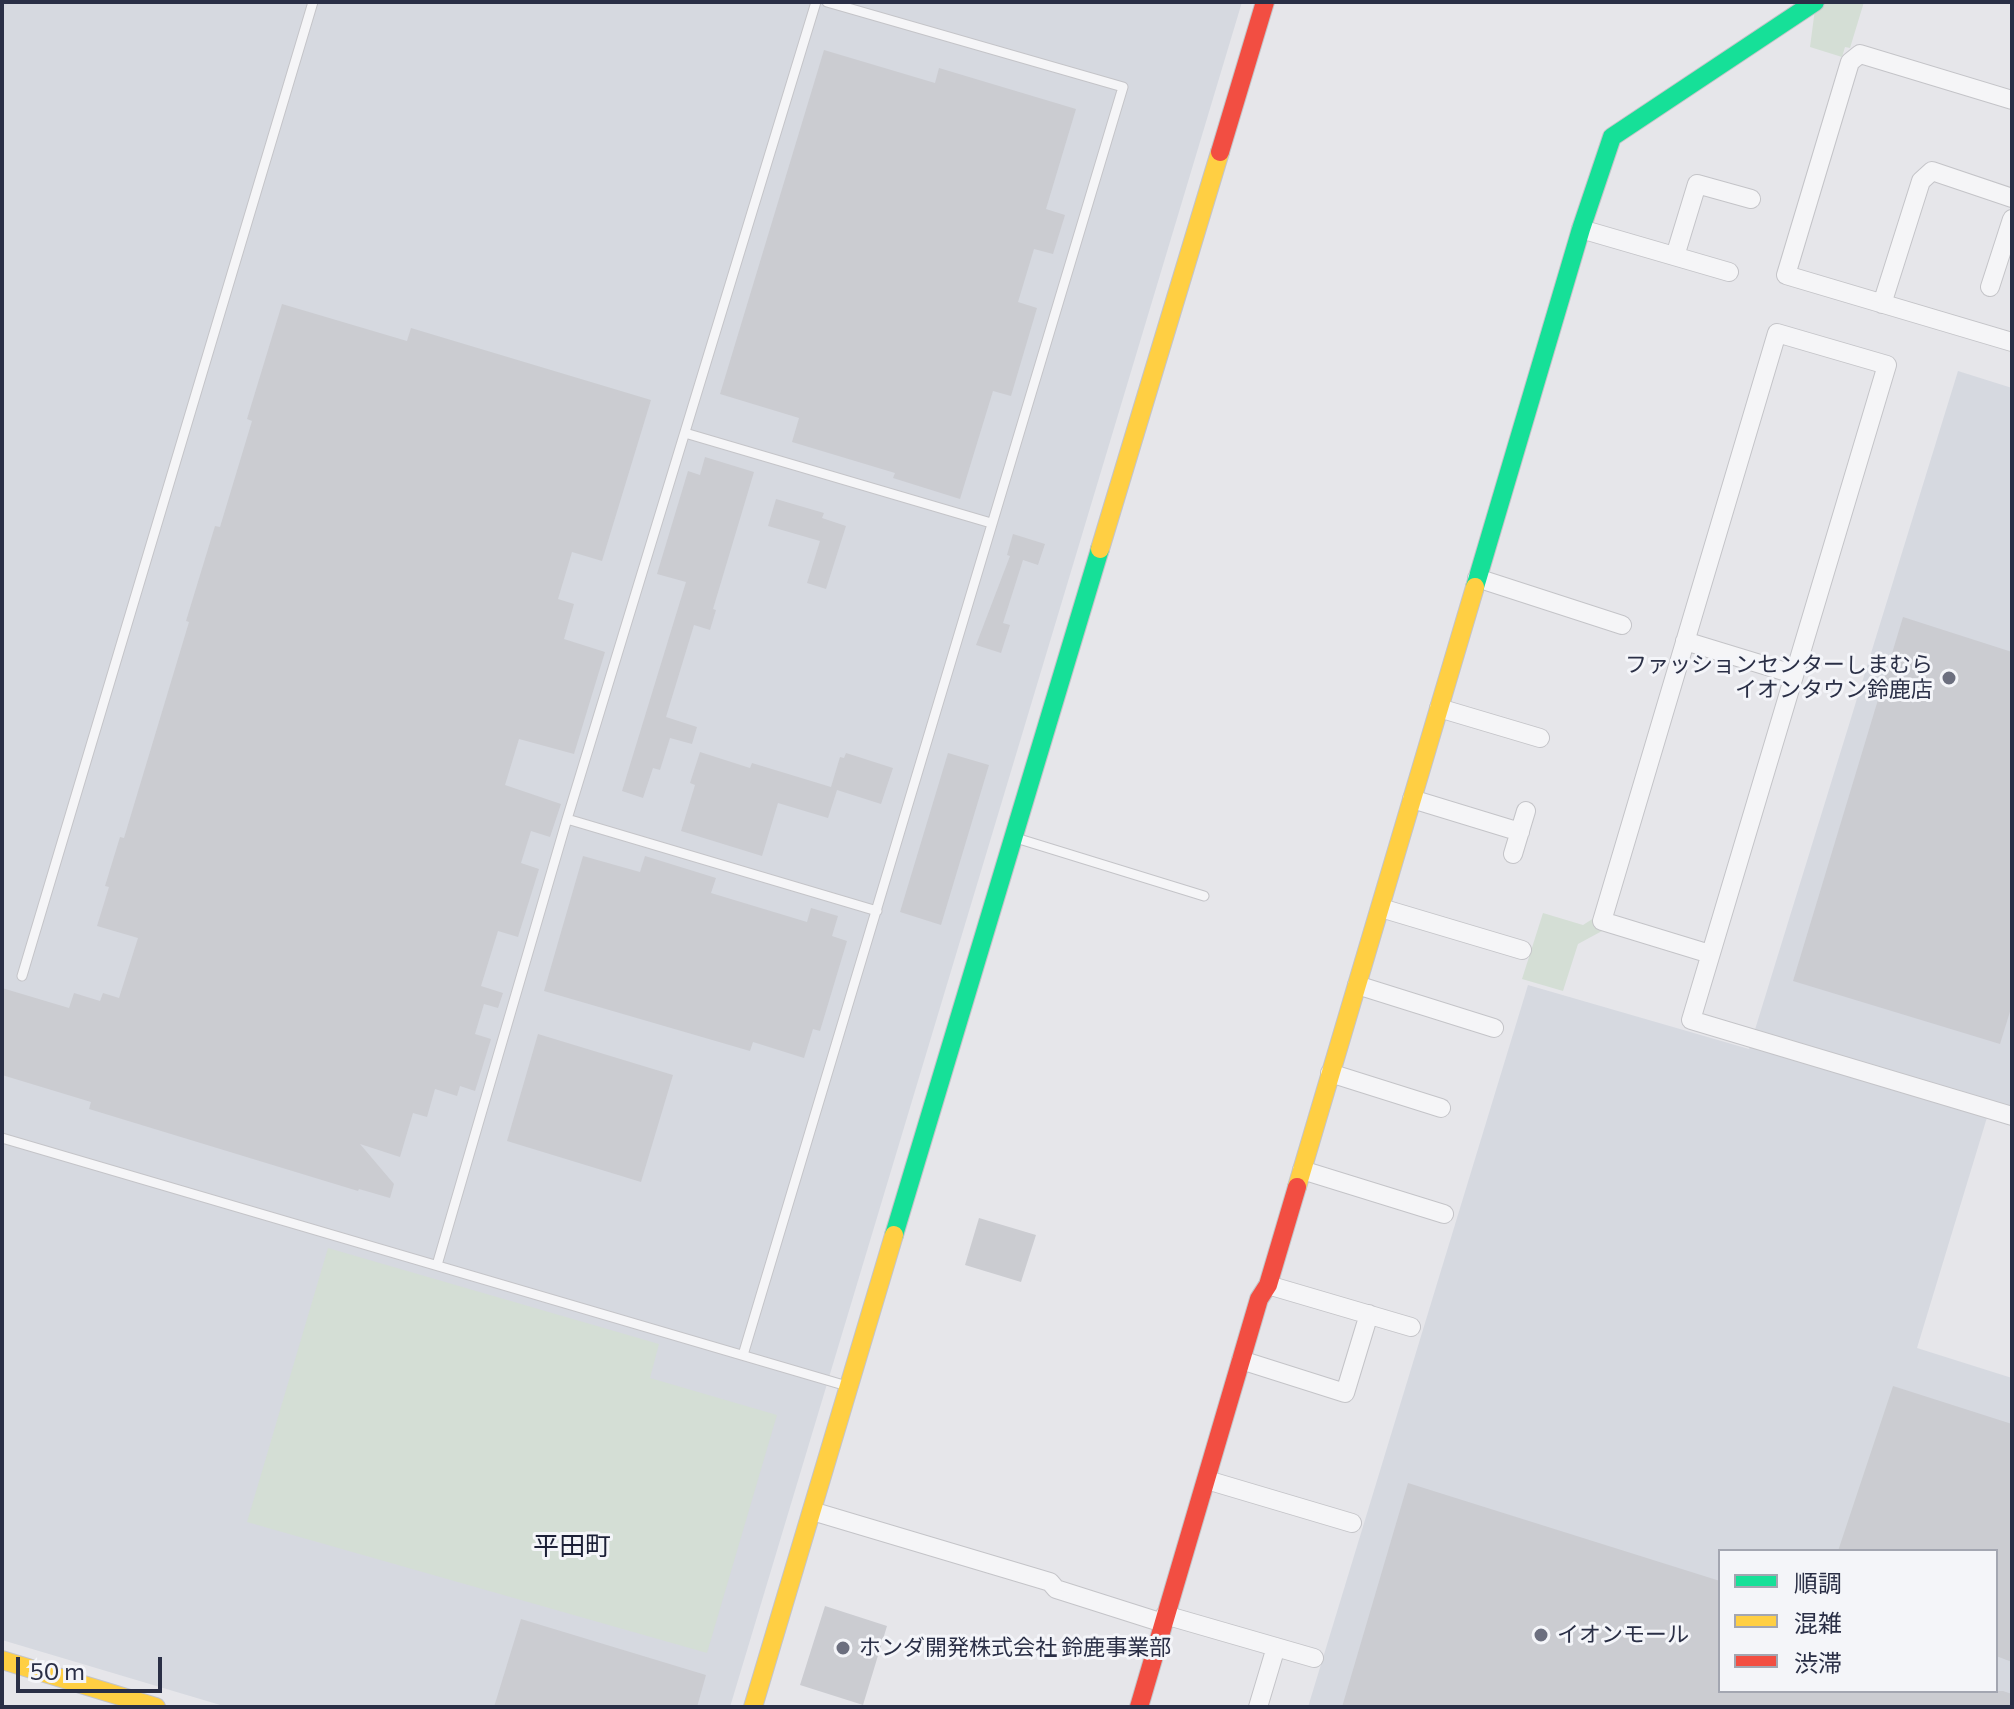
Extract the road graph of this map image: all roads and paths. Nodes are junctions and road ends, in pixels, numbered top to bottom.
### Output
1 (313, 2) edge
2 (816, 2) edge
3 (827, 2) edge
4 (1265, 2) edge
5 (1815, 2) edge
6 (2012, 100) edge
7 (2012, 198) edge
8 (1751, 199) dead end
9 (2012, 219) edge
10 (1581, 229) junction
11 (1675, 256) junction
12 (1729, 272) dead end
13 (1990, 287) dead end
14 (1882, 304) junction
15 (2012, 342) edge
16 (685, 433) junction
17 (991, 523) junction
18 (1477, 578) junction
19 (1622, 625) dead end
20 (1685, 641) junction
21 (1793, 674) junction
22 (1439, 708) junction
23 (1540, 738) dead end
24 (1412, 799) junction
25 (1526, 811) dead end
26 (567, 819) junction
27 (1520, 832) junction
28 (1013, 837) junction
29 (1513, 854) dead end
30 (1204, 896) dead end
31 (1381, 908) junction
32 (877, 911) junction
33 (1522, 950) dead end
34 (1710, 954) junction
35 (22, 976) dead end
36 (1357, 985) junction
37 (1494, 1028) dead end
38 (1330, 1073) junction
39 (1441, 1108) dead end
40 (2012, 1116) edge
41 (2, 1138) edge
42 (1302, 1170) junction
43 (1444, 1214) dead end
44 (437, 1265) junction
45 (1268, 1285) junction
46 (1369, 1314) junction
47 (1411, 1327) dead end
48 (743, 1355) junction
49 (1241, 1360) junction
50 (850, 1387) junction
51 (1207, 1480) junction
52 (812, 1511) junction
53 (1352, 1523) dead end
54 (1164, 1619) junction
55 (1276, 1647) junction
56 (1314, 1658) dead end
57 (2, 1660) edge
58 (156, 1707) edge
59 (753, 1707) edge
60 (1139, 1707) edge
61 (1258, 1707) edge

1 - 35 lane
2 - 16 lane
3 - 17 lane
4 - 28 street
5 - 10 street
6 - 14 street
7 - 14 street
8 - 11 street
9 - 13 street
10 - 11 street
10 - 18 street
11 - 12 street
14 - 15 street
16 - 17 lane
16 - 26 lane
17 - 32 lane
18 - 19 street
18 - 22 street
20 - 21 street
20 - 21 street
20 - 34 street
21 - 34 street
22 - 23 street
22 - 24 street
24 - 27 street
24 - 31 street
25 - 27 street
26 - 32 lane
26 - 44 lane
27 - 29 street
28 - 30 lane
28 - 50 street
31 - 33 street
31 - 36 street
32 - 48 lane
34 - 40 street
36 - 37 street
36 - 38 street
38 - 39 street
38 - 42 street
41 - 44 lane
42 - 43 street
42 - 45 street
44 - 48 lane
45 - 46 street
45 - 49 street
46 - 47 street
46 - 49 street
48 - 50 lane
49 - 51 street
50 - 52 street
51 - 53 street
51 - 54 street
52 - 54 street
52 - 59 street
54 - 55 street
54 - 60 street
55 - 56 street
55 - 61 street
57 - 58 street

